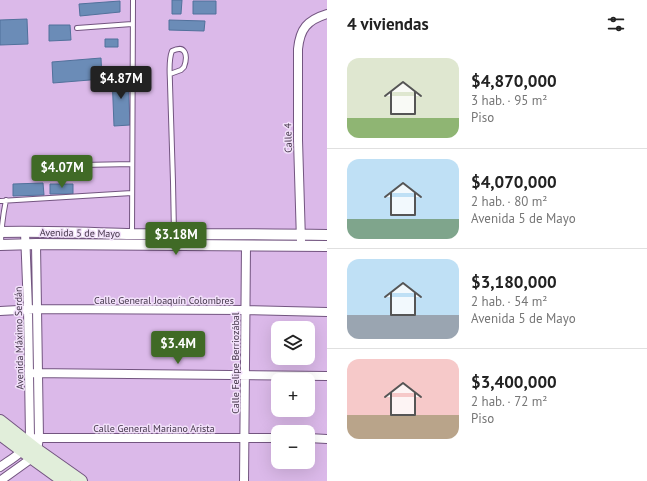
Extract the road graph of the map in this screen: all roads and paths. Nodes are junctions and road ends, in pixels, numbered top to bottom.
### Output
1 (132, 0) edge
2 (327, 14) edge
3 (132, 24) junction
4 (77, 28) dead end
5 (170, 74) junction
6 (132, 164) junction
7 (82, 165) dead end
8 (132, 193) junction
9 (0, 200) edge
10 (6, 200) junction
11 (0, 232) edge
12 (25, 232) junction
13 (174, 233) junction
14 (132, 234) junction
15 (300, 235) junction
16 (327, 235) edge
17 (31, 244) junction
18 (1, 245) edge
19 (174, 245) junction
20 (246, 245) junction
21 (301, 246) junction
22 (327, 246) edge
23 (28, 309) junction
24 (37, 309) junction
25 (245, 310) junction
26 (0, 311) edge
27 (327, 312) edge
28 (29, 373) junction
29 (38, 373) junction
30 (245, 376) junction
31 (327, 376) edge
32 (0, 421) edge
33 (0, 434) edge
34 (244, 438) junction
35 (271, 438) edge
36 (315, 438) edge
37 (327, 438) edge
38 (32, 446) junction
39 (0, 468) edge
40 (0, 481) edge
41 (64, 481) edge
42 (81, 481) edge
43 (244, 481) edge

1 - 3 lane
2 - 15 street, Calle 4
3 - 4 lane
3 - 6 lane
5 - 5 lane
5 - 13 lane
6 - 7 lane
6 - 8 lane
8 - 10 lane
8 - 14 lane
9 - 10 lane
10 - 11 lane
11 - 12 street, Avenida 5 de Mayo
11 - 18 lane
12 - 14 street, Avenida 5 de Mayo
12 - 17 street, Avenida Máximo Serdán
13 - 14 street, Avenida 5 de Mayo
13 - 15 street, Avenida 5 de Mayo
13 - 19 lane
15 - 16 street, Avenida 5 de Mayo
15 - 21 street, Calle 4
17 - 18 street, Avenida 5 de Mayo
17 - 19 street, Avenida 5 de Mayo
17 - 23 street, Avenida Máximo Serdán
17 - 24 street, Avenida Máximo Serdán
19 - 20 street, Avenida 5 de Mayo
20 - 21 street, Avenida 5 de Mayo
20 - 25 street, Calle Felipe Berriozábal
21 - 22 street, Avenida 5 de Mayo
23 - 24 street, Calle General Joaquín Colombres
23 - 26 street, Calle General Joaquín Colombres
23 - 28 street, Avenida Máximo Serdán
24 - 25 street, Calle General Joaquín Colombres
24 - 29 street, Avenida Máximo Serdán
25 - 27 street, Calle General Joaquín Colombres
25 - 30 street, Calle Felipe Berriozábal
28 - 29 street
28 - 38 street, Avenida Máximo Serdán
29 - 30 street
29 - 38 street, Avenida Máximo Serdán
30 - 31 street
30 - 34 street, Calle Felipe Berriozábal
32 - 38 main road
33 - 38 main road
34 - 35 street, Calle General Mariano Arista
34 - 38 street, Calle General Mariano Arista
34 - 43 street, Calle Felipe Berriozábal
36 - 37 street
38 - 39 street
38 - 40 street
38 - 41 main road
38 - 42 main road

